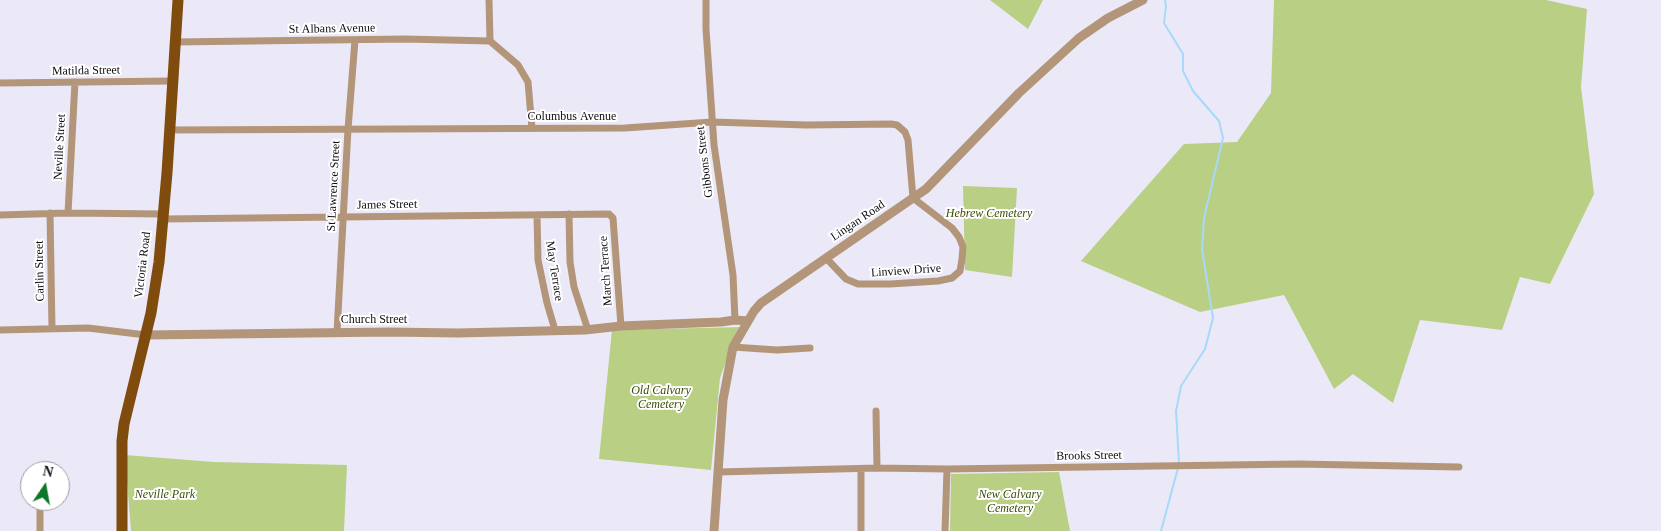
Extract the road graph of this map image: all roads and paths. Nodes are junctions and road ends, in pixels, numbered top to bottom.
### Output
1 (178, 0) edge
2 (488, 0) edge
3 (706, 0) edge
4 (1143, 0) edge
5 (355, 40) junction
6 (490, 41) junction
7 (175, 42) junction
8 (172, 81) junction
9 (75, 82) junction
10 (0, 83) edge
11 (712, 122) junction
12 (532, 128) junction
13 (348, 129) junction
14 (169, 130) junction
15 (913, 198) junction
16 (50, 213) junction
17 (68, 213) junction
18 (569, 214) junction
19 (0, 215) edge
20 (537, 215) junction
21 (163, 216) junction
22 (611, 216) joint
23 (344, 217) junction
24 (826, 258) junction
25 (734, 320) junction
26 (748, 321) junction
27 (621, 326) junction
28 (52, 329) junction
29 (0, 330) edge
30 (555, 330) junction
31 (588, 330) junction
32 (337, 332) junction
33 (146, 335) junction
34 (733, 347) junction
35 (810, 348) dead end
36 (876, 411) dead end
37 (1459, 467) dead end
38 (877, 468) junction
39 (861, 469) junction
40 (947, 469) junction
41 (718, 472) junction
42 (40, 511) edge
43 (40, 531) edge
44 (122, 531) edge
45 (714, 531) edge
46 (862, 531) edge
47 (945, 531) edge

1 - 7 main road, Victoria Road
2 - 6 street
3 - 11 street, Gibbons Street
4 - 15 street, Lingan Road
5 - 6 street, St Albans Avenue
5 - 7 street, St Albans Avenue
5 - 13 street, St Lawrence Street
6 - 12 street
7 - 8 main road, Victoria Road
8 - 9 street, Matilda Street
8 - 14 main road, Victoria Road
9 - 10 street, Matilda Street
9 - 17 street, Neville Street
11 - 12 street, Columbus Avenue
11 - 15 street, Columbus Avenue
11 - 25 street, Gibbons Street
12 - 13 street, Columbus Avenue
13 - 14 street, Columbus Avenue
13 - 23 street, St Lawrence Street
14 - 21 main road, Victoria Road
15 - 24 street, Lingan Road
15 - 24 street, Linview Drive
16 - 17 street, James Street
16 - 19 street, James Street
16 - 28 street, Carlin Street
17 - 21 street, James Street
18 - 20 street, James Street
18 - 22 street, James Street
18 - 31 street
20 - 23 street, James Street
20 - 30 street, May Terrace
21 - 23 street, James Street
21 - 33 main road, Victoria Road
22 - 27 street, March Terrace
23 - 32 street, St Lawrence Street
24 - 26 street, Lingan Road
25 - 26 street, Church Street
25 - 27 street, Church Street
26 - 34 street, Lingan Road
27 - 31 street, Church Street
28 - 29 street, Church Street
28 - 33 street, Church Street
30 - 31 street, Church Street
30 - 32 street, Church Street
32 - 33 street, Church Street
33 - 44 main road, Victoria Road
34 - 35 street
34 - 41 street, Lingan Road
36 - 38 street
37 - 40 street, Brooks Street
38 - 39 street, Brooks Street
38 - 40 street, Brooks Street
39 - 41 street, Brooks Street
39 - 46 street
40 - 47 street
41 - 45 street, Lingan Road
42 - 43 street

